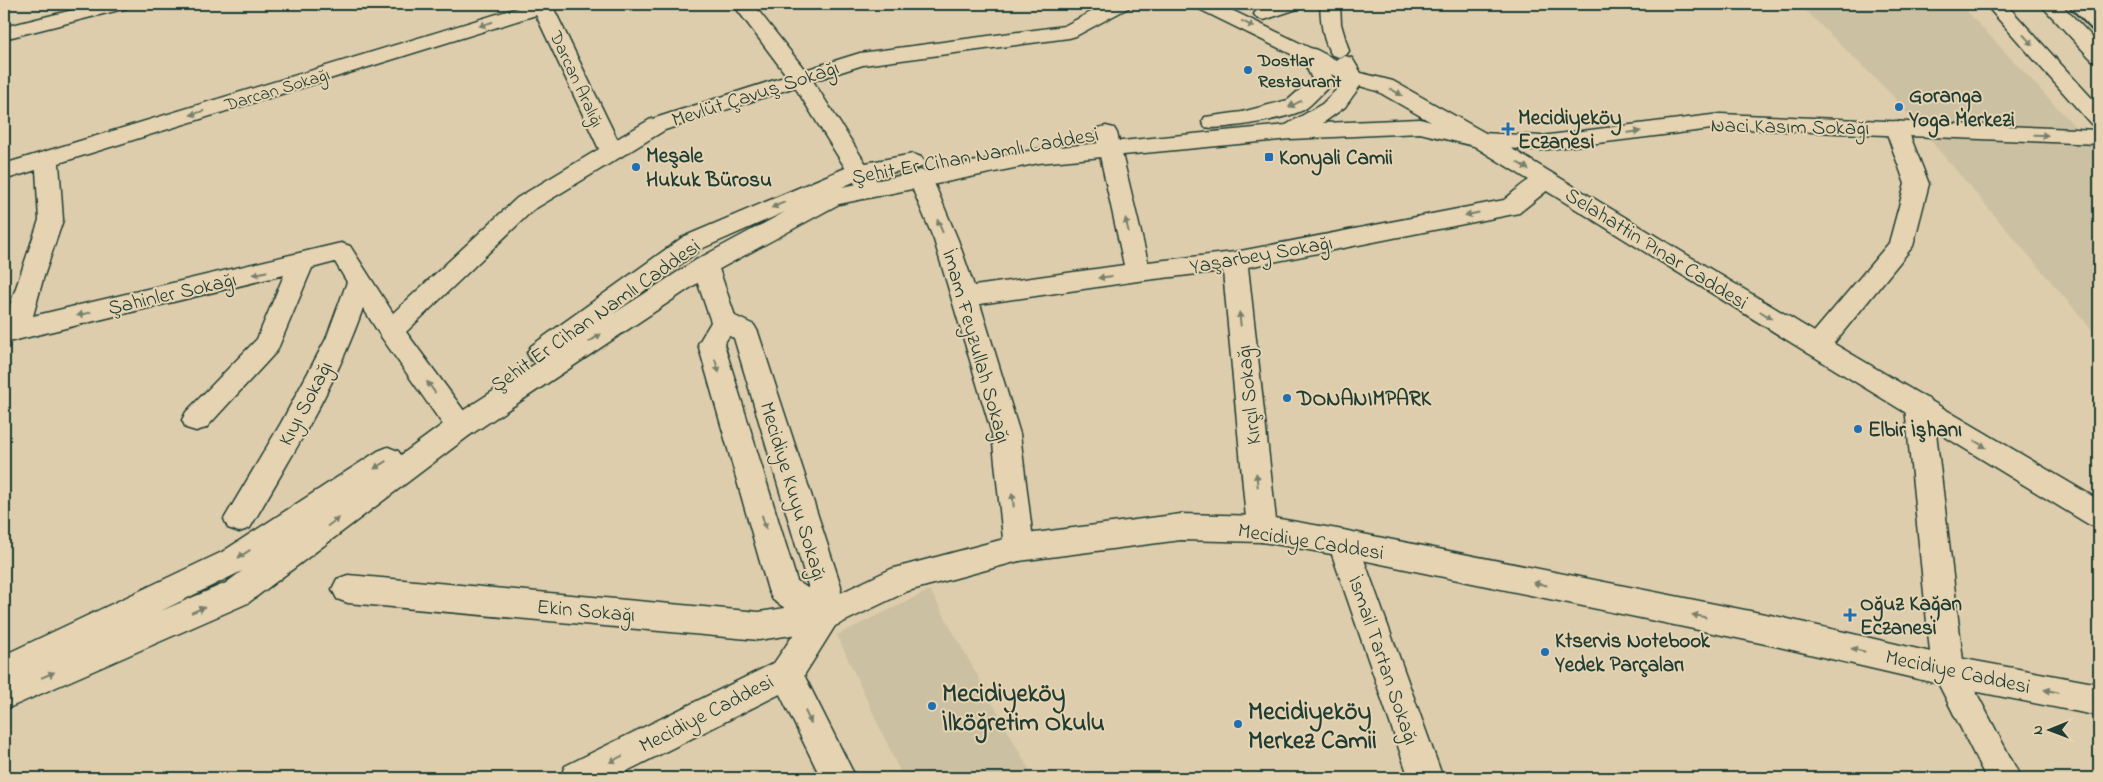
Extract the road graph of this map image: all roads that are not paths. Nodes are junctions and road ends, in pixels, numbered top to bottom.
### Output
1 (85, 4) edge
2 (120, 4) edge
3 (743, 4) edge
4 (1121, 4) edge
5 (1204, 4) edge
6 (1238, 4) edge
7 (1293, 4) edge
8 (1330, 4) edge
9 (1995, 4) edge
10 (2050, 4) edge
11 (2076, 4) edge
12 (2087, 4) edge
13 (546, 5) edge
14 (1264, 14) junction
15 (2099, 16) edge
16 (4, 25) edge
17 (2099, 27) edge
18 (4, 33) edge
19 (1339, 51) junction
20 (1310, 54) junction
21 (2099, 56) edge
22 (1353, 77) junction
23 (800, 78) junction
24 (2099, 119) edge
25 (1896, 128) junction
26 (1290, 132) junction
27 (2099, 137) edge
28 (1481, 140) junction
29 (1108, 141) junction
30 (612, 152) junction
31 (47, 159) junction
32 (4, 172) edge
33 (920, 178) junction
34 (864, 180) junction
35 (1546, 180) junction
36 (1235, 261) junction
37 (302, 262) junction
38 (705, 266) junction
39 (1138, 272) junction
40 (360, 281) junction
41 (965, 297) junction
42 (724, 322) junction
43 (391, 331) junction
44 (10, 332) edge
45 (1817, 346) junction
46 (1919, 407) junction
47 (196, 420) dead end
48 (456, 422) junction
49 (2099, 515) edge
50 (239, 519) dead end
51 (1262, 529) junction
52 (1343, 543) junction
53 (1018, 548) junction
54 (348, 589) dead end
55 (824, 616) junction
56 (4, 671) edge
57 (1948, 671) junction
58 (786, 674) junction
59 (4, 694) edge
60 (2099, 700) edge
61 (581, 777) edge
62 (839, 778) edge
63 (1426, 778) edge
64 (2004, 778) edge

1 - 16 main road
2 - 18 main road
3 - 23 main road
4 - 23 main road, Mevlüt Çavuş Sokağı
5 -> 20 main road, Selahattin Pınar Caddesi
6 - 14 main road
7 - 14 main road
8 - 19 main road
9 -> 24 main road
10 - 21 main road
11 - 17 lane
12 - 15 main road
13 - 30 main road, Darcan Aralığı
13 -> 31 main road, Darcan Sokağı
14 - 19 main road
19 - 22 main road
20 - 22 main road, Selahattin Pınar Caddesi
20 -> 29 main road, Şehit Er Cihan Namlı Caddesi
22 - 26 main road, Şehit Er Cihan Namlı Caddesi
22 -> 28 main road, Selahattin Pınar Caddesi
23 - 30 main road, Mevlüt Çavuş Sokağı
23 - 34 main road
25 -> 27 main road, Naci Kasım Sokağı
28 -> 25 main road, Naci Kasım Sokağı
25 - 45 main road
26 - 28 main road, Şehit Er Cihan Namlı Caddesi
26 - 29 main road, Şehit Er Cihan Namlı Caddesi
28 -> 35 main road, Selahattin Pınar Caddesi
29 - 33 main road, Şehit Er Cihan Namlı Caddesi
29 - 34 main road, Şehit Er Cihan Namlı Caddesi
39 -> 29 main road
30 - 43 main road, Mevlüt Çavuş Sokağı
31 - 32 main road, Darcan Sokağı
31 - 44 main road
33 - 34 main road, Şehit Er Cihan Namlı Caddesi
41 -> 33 main road, İmam Feyzullah Sokağı
34 - 38 main road, Şehit Er Cihan Namlı Caddesi
34 -> 48 main road, Şehit Er Cihan Namlı Caddesi
35 -> 36 main road, Yaşarbey Sokağı
35 -> 45 main road, Selahattin Pınar Caddesi
36 - 39 main road, Yaşarbey Sokağı
51 -> 36 main road, Kırçıl Sokağı
37 - 40 main road, Şahinler Sokağı
37 -> 44 main road, Şahinler Sokağı
37 - 47 main road
38 - 42 main road
48 -> 38 main road, Şehit Er Cihan Namlı Caddesi
39 -> 41 main road, Yaşarbey Sokağı
40 - 43 main road
40 - 50 main road, Kıyı Sokağı
53 -> 41 main road, İmam Feyzullah Sokağı
42 - 55 main road, Mecidiye Kuyu Sokağı
42 -> 55 main road, Mecidiye Kuyu Sokağı
48 -> 43 main road
45 - 46 main road, Selahattin Pınar Caddesi
46 -> 49 main road, Selahattin Pınar Caddesi
46 - 57 main road
48 -> 56 main road, Şehit Er Cihan Namlı Caddesi
59 -> 48 main road, Şehit Er Cihan Namlı Caddesi
51 - 52 main road, Mecidiye Caddesi
51 - 53 main road, Mecidiye Caddesi
57 -> 52 main road, Mecidiye Caddesi
52 - 63 main road, İsmail Tartan Sokağı
53 - 55 main road, Mecidiye Caddesi
54 - 55 main road, Ekin Sokağı
55 - 58 main road, Mecidiye Caddesi
60 -> 57 main road, Mecidiye Caddesi
57 - 64 main road
58 -> 61 main road, Mecidiye Caddesi
58 -> 62 main road

